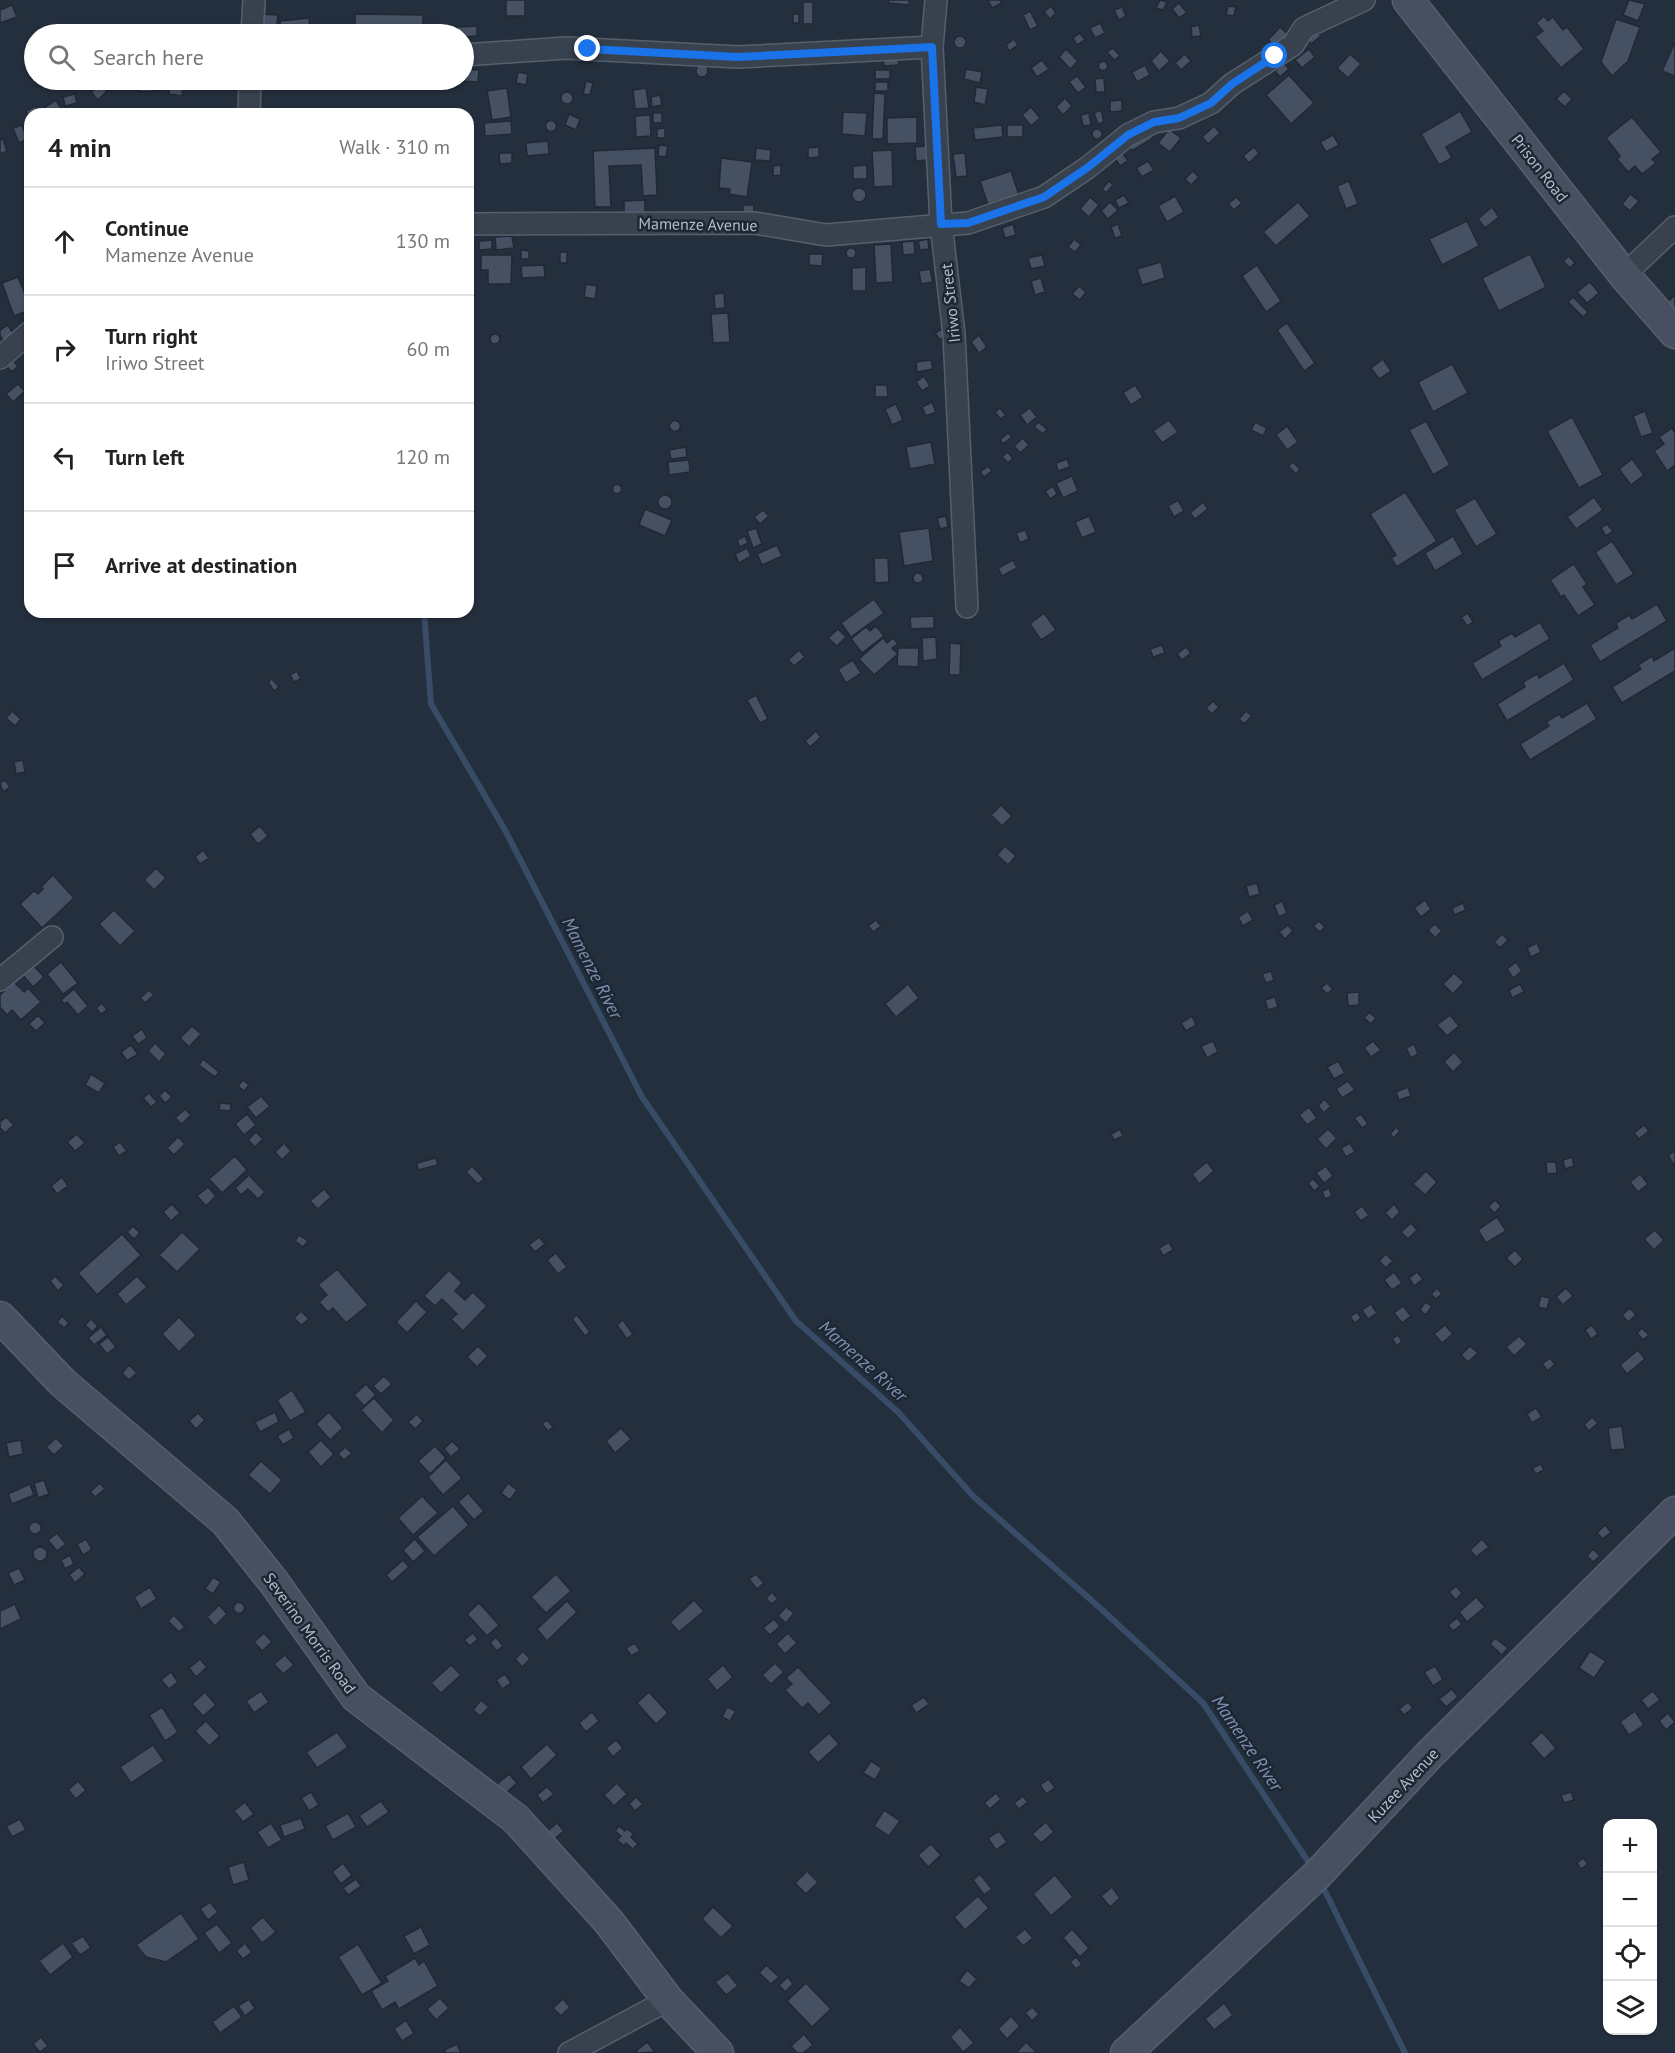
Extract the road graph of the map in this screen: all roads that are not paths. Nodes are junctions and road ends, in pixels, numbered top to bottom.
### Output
1 (254, 0) edge
2 (936, 0) edge
3 (1364, 0) edge
4 (1408, 0) edge
5 (253, 24) edge
6 (932, 47) junction
7 (474, 54) edge
8 (250, 90) edge
9 (249, 108) edge
10 (474, 224) edge
11 (941, 224) junction
12 (1675, 227) edge
13 (1624, 275) junction
14 (1675, 333) edge
15 (24, 337) edge
16 (0, 358) edge
17 (967, 607) dead end
18 (52, 937) dead end
19 (0, 980) edge
20 (0, 1317) edge
21 (1675, 1512) edge
22 (668, 2000) junction
23 (569, 2053) edge
24 (718, 2053) edge
25 (1126, 2053) edge

1 - 5 street
2 - 6 street, Iriwo Street
3 - 11 street, Mamenze Avenue
4 - 13 street, Prison Road
6 - 7 street
6 - 11 street, Iriwo Street
8 - 9 street
10 - 11 street, Mamenze Avenue
11 - 17 street, Iriwo Street
12 - 13 street
13 - 14 street, Prison Road
15 - 16 street
18 - 19 street
20 - 22 street, Severino Morris Road
21 - 25 street, Kuzee Avenue
22 - 23 street
22 - 24 street, Severino Morris Road

